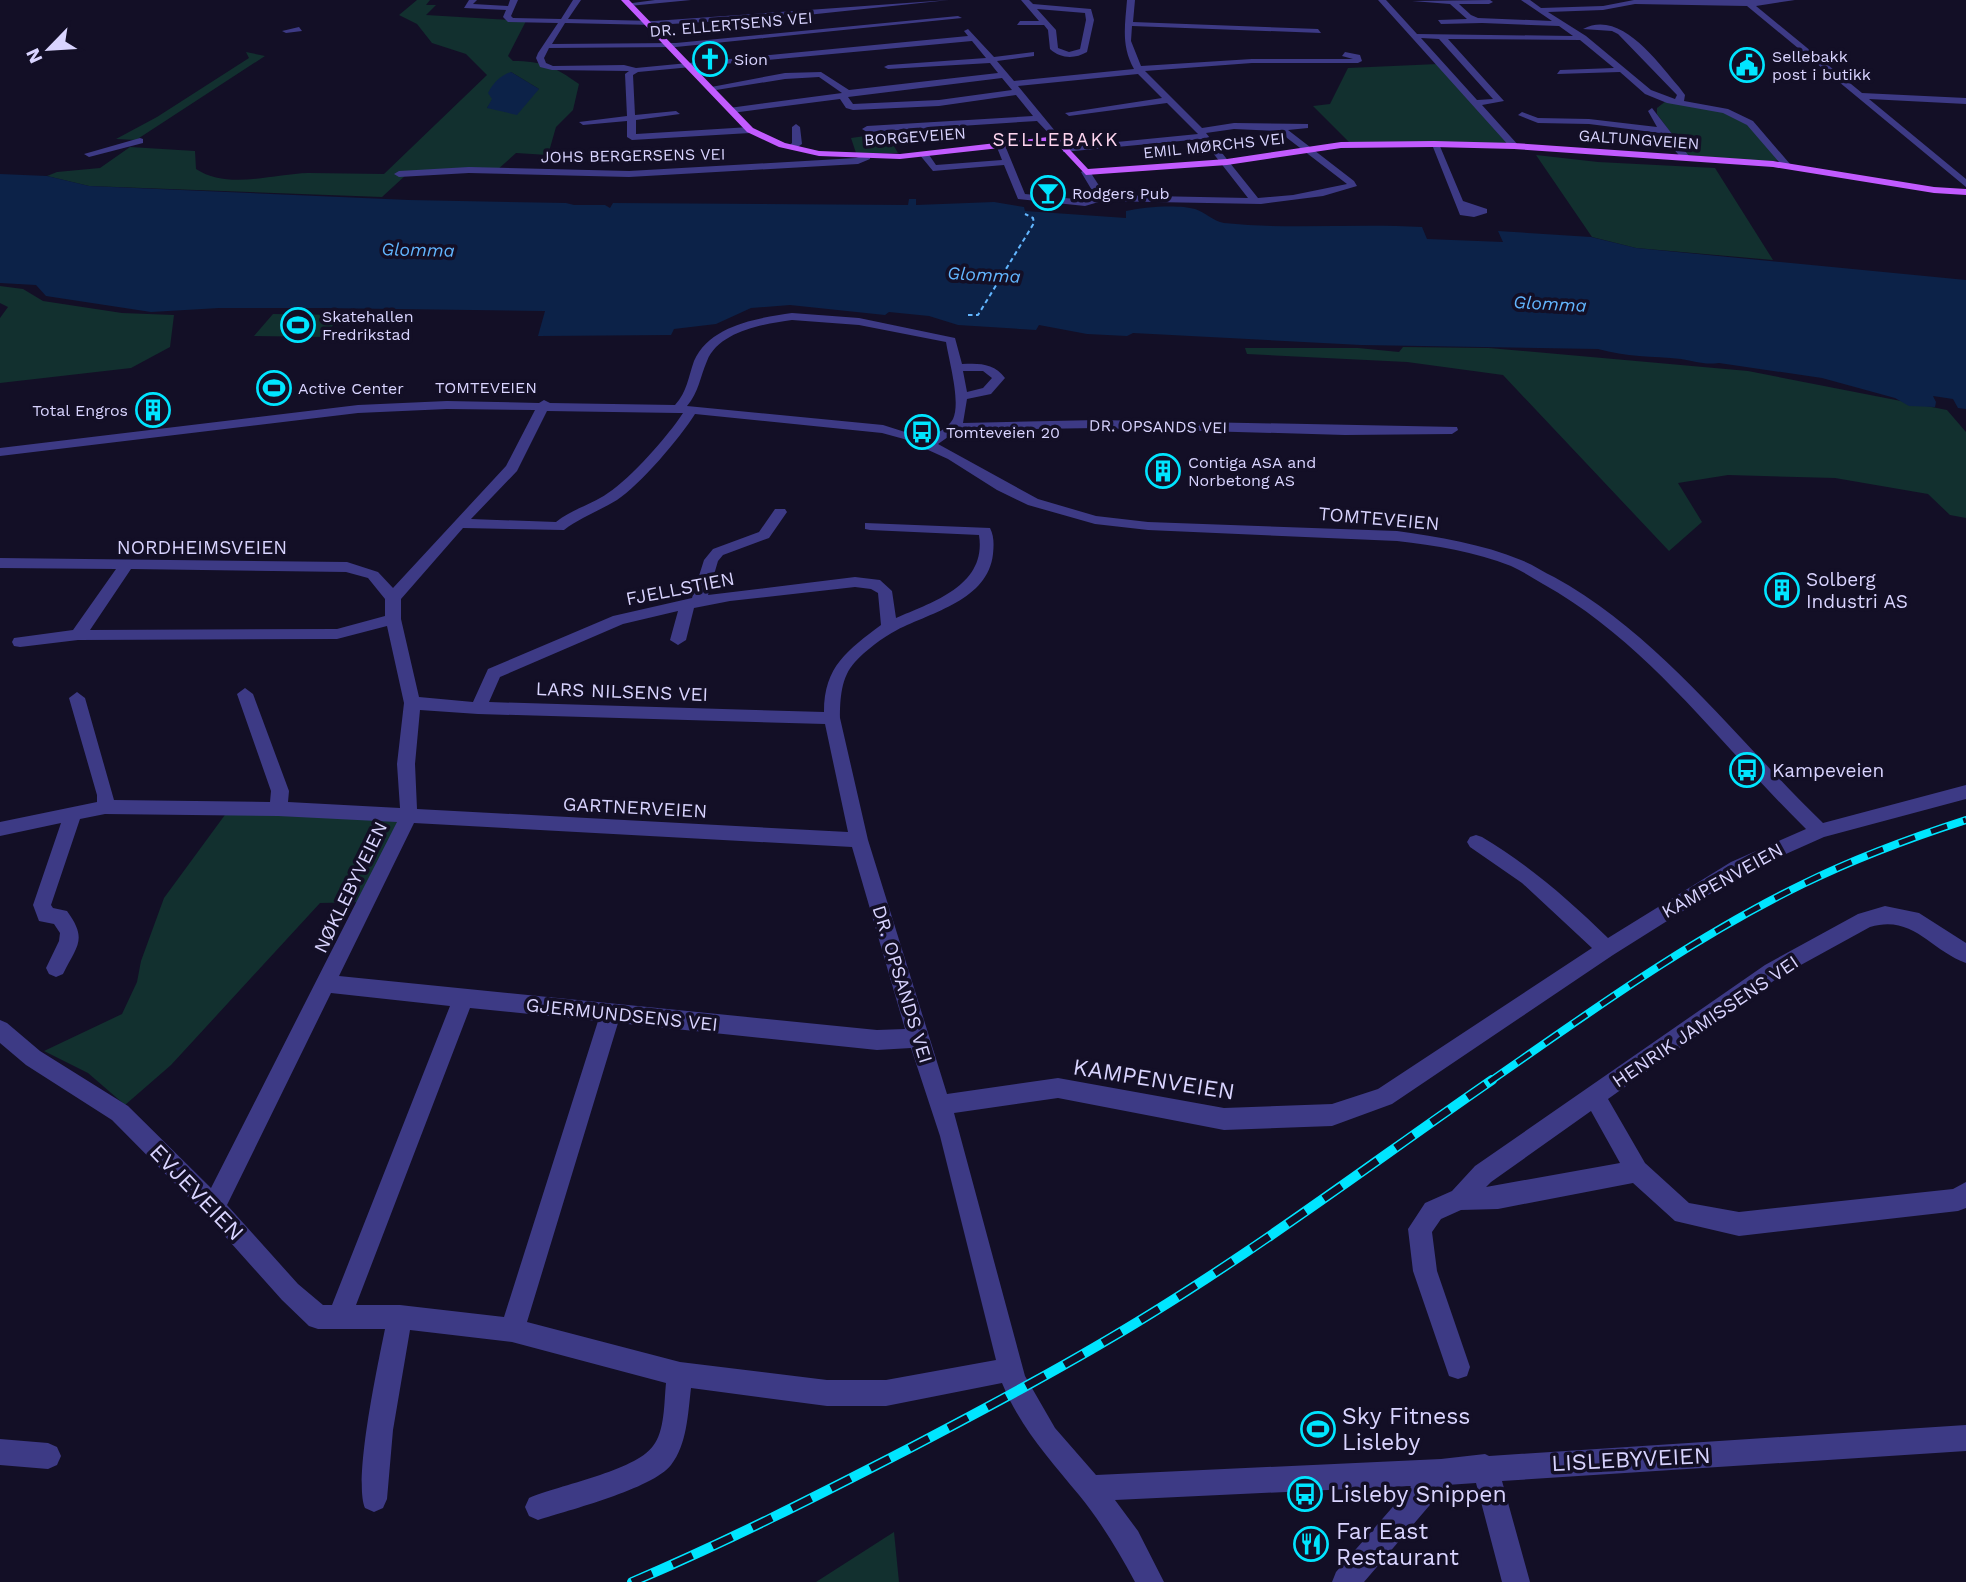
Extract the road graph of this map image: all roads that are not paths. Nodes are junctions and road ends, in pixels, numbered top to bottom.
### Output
1 (473, 0) edge
2 (577, 0) edge
3 (687, 0) edge
4 (945, 0) edge
5 (1131, 0) edge
6 (1382, 0) edge
7 (1525, 0) edge
8 (1791, 0) edge
9 (1416, 1) edge
10 (627, 2) edge
11 (1452, 2) edge
12 (1489, 2) dead end
13 (1746, 2) edge
14 (1028, 3) edge
15 (512, 4) edge
16 (1540, 10) junction
17 (785, 11) junction
18 (1510, 14) dead end
19 (1606, 15) dead end
20 (958, 18) junction
21 (1482, 21) junction
22 (562, 22) junction
23 (1441, 22) dead end
24 (1516, 22) junction
25 (647, 23) junction
26 (1020, 23) dead end
27 (1046, 23) junction
28 (1560, 23) junction
29 (1129, 24) junction
30 (299, 29) dead end
31 (1587, 29) dead end
32 (1614, 29) junction
33 (286, 31) dead end
34 (1318, 31) dead end
35 (798, 33) junction
36 (1414, 36) junction
37 (1441, 36) junction
38 (974, 38) junction
39 (1583, 38) junction
40 (669, 45) junction
41 (548, 46) junction
42 (1031, 54) dead end
43 (1345, 54) dead end
44 (810, 55) junction
45 (991, 60) junction
46 (689, 66) junction
47 (888, 66) dead end
48 (636, 70) junction
49 (1139, 70) junction
50 (1619, 70) junction
51 (1648, 71) dead end
52 (1659, 71) junction
53 (1004, 75) junction
54 (1573, 84) dead end
55 (1015, 88) junction
56 (710, 89) junction
57 (845, 94) junction
58 (1861, 96) junction
59 (1167, 100) junction
60 (1966, 101) edge
61 (1679, 102) junction
62 (1475, 103) junction
63 (732, 110) junction
64 (1653, 111) dead end
65 (1069, 113) dead end
66 (676, 114) dead end
67 (1522, 114) dead end
68 (630, 118) junction
69 (1039, 118) junction
70 (583, 122) dead end
71 (1304, 126) dead end
72 (796, 127) dead end
73 (1280, 128) junction
74 (750, 130) junction
75 (867, 130) dead end
76 (1663, 130) junction
77 (1202, 134) junction
78 (1057, 139) junction
79 (140, 141) dead end
80 (1434, 144) junction
81 (1001, 145) junction
82 (1514, 146) junction
83 (793, 147) junction
84 (1066, 149) junction
85 (1309, 149) junction
86 (924, 153) junction
87 (89, 154) dead end
88 (867, 157) junction
89 (1686, 158) junction
90 (1007, 162) junction
91 (1227, 162) junction
92 (1787, 166) junction
93 (1086, 172) junction
94 (399, 174) dead end
95 (1966, 184) edge
96 (1966, 192) edge
97 (1102, 198) junction
98 (1254, 199) junction
99 (1461, 204) dead end
100 (956, 367) junction
101 (960, 397) junction
102 (544, 404) junction
103 (685, 409) junction
104 (953, 426) junction
105 (1452, 430) dead end
106 (929, 444) junction
107 (0, 452) edge
108 (780, 512) dead end
109 (459, 523) junction
110 (870, 526) dead end
111 (0, 563) edge
112 (126, 566) junction
113 (393, 598) junction
114 (694, 602) junction
115 (393, 619) junction
116 (889, 626) junction
117 (78, 635) junction
118 (678, 640) dead end
119 (20, 642) dead end
120 (245, 694) dead end
121 (77, 698) dead end
122 (412, 703) junction
123 (478, 708) junction
124 (832, 718) junction
125 (1966, 792) edge
126 (105, 807) junction
127 (278, 809) junction
128 (73, 814) junction
129 (409, 816) junction
130 (0, 829) edge
131 (1821, 831) junction
132 (859, 840) junction
133 (1476, 842) dead end
134 (1606, 948) junction
135 (1966, 954) edge
136 (56, 968) dead end
137 (326, 984) junction
138 (463, 999) junction
139 (611, 1013) junction
140 (0, 1030) edge
141 (918, 1038) junction
142 (1595, 1096) junction
143 (941, 1105) junction
144 (1637, 1171) junction
145 (1966, 1194) edge
146 (1460, 1199) junction
147 (214, 1207) junction
148 (340, 1315) junction
149 (400, 1317) junction
150 (512, 1330) junction
151 (1458, 1367) dead end
152 (1010, 1369) junction
153 (680, 1374) junction
154 (1966, 1438) edge
155 (0, 1452) edge
156 (48, 1456) dead end
157 (1485, 1467) junction
158 (1441, 1472) junction
159 (1090, 1488) junction
160 (373, 1499) dead end
161 (538, 1507) dead end
162 (1150, 1582) edge
163 (1346, 1582) edge
164 (1516, 1582) edge

1 - 15 street
2 - 22 street
3 - 10 street
4 - 17 street
4 - 20 street
5 - 29 street
6 - 36 street
7 - 16 street
8 - 13 street
9 - 11 street
10 - 25 main road, BORGEVEIEN
11 - 12 street
11 - 21 street
13 - 16 street
13 - 58 street
14 - 27 street
14 - 27 street
15 - 22 street
16 - 28 street
17 - 25 street
17 - 35 street
18 - 24 street
19 - 32 street
20 - 35 street, DR. ELLERTSENS VEI
20 - 38 street
21 - 23 street
21 - 24 street
22 - 25 street
22 - 41 street
24 - 28 street
25 - 40 main road, BORGEVEIEN
26 - 27 street
28 - 39 street
29 - 34 street
29 - 49 street
30 - 33 street
31 - 32 street
32 - 52 street
35 - 40 street, DR. ELLERTSENS VEI
35 - 44 street
36 - 37 street
36 - 62 street
37 - 39 street
37 - 62 street
38 - 44 street
38 - 45 street
39 - 50 street
40 - 41 street, DR. ELLERTSENS VEI
40 - 46 main road, BORGEVEIEN
41 - 48 street
42 - 45 street
43 - 49 street
44 - 46 street
45 - 47 street
45 - 53 street
46 - 48 street
46 - 56 main road, BORGEVEIEN
48 - 68 street
49 - 55 street
49 - 59 street
50 - 54 street
50 - 61 street
51 - 52 street
52 - 61 street
53 - 55 street
53 - 57 street
55 - 57 street
55 - 69 street
56 - 57 street
56 - 63 main road, BORGEVEIEN
57 - 63 street
58 - 60 street
58 - 95 street
59 - 65 street
59 - 77 street
61 - 92 street
62 - 82 street
63 - 74 main road, BORGEVEIEN
64 - 76 street
66 - 68 street
67 - 76 street
68 - 70 street
68 - 74 street
69 - 75 street
69 - 78 street
71 - 73 street, EMIL MØRCHS VEI
72 - 83 street
73 - 77 street, EMIL MØRCHS VEI
73 - 85 street, EMIL MØRCHS VEI
74 - 83 main road, BORGEVEIEN
76 - 89 street
77 - 84 street, EMIL MØRCHS VEI
77 - 91 street
78 - 81 main road, BORGEVEIEN
78 - 84 main road
79 - 87 street
80 - 82 main road, GALTUNGVEIEN
80 - 85 main road, GALTUNGVEIEN
80 - 99 street
81 - 86 main road, BORGEVEIEN
81 - 90 street
82 - 89 main road, GALTUNGVEIEN
83 - 88 main road, BORGEVEIEN
84 - 93 main road
85 - 91 main road, EMIL MØRCHS VEI
85 - 98 street
86 - 88 main road, BORGEVEIEN
86 - 90 street
88 - 94 street, JOHS BERGERSENS VEI
89 - 92 main road, GALTUNGVEIEN
90 - 97 street
91 - 93 main road, EMIL MØRCHS VEI
91 - 98 street
92 - 96 main road, GALTUNGVEIEN
93 - 97 street
97 - 98 street
100 - 101 street
100 - 101 street
100 - 103 street
101 - 104 street
102 - 103 street, TOMTEVEIEN
102 - 107 street, TOMTEVEIEN
102 - 109 street
103 - 106 street, TOMTEVEIEN
103 - 109 street
104 - 105 street, DR. OPSANDS VEI
104 - 106 street
106 - 131 street, TOMTEVEIEN
108 - 114 street
109 - 113 street
110 - 116 street, DR. OPSANDS VEI
111 - 112 street, NORDHEIMSVEIEN
112 - 113 street, NORDHEIMSVEIEN
112 - 117 street
113 - 115 street, NØKLEBYVEIEN
114 - 116 street, FJELLSTIEN
114 - 118 street
114 - 123 street, FJELLSTIEN
115 - 117 street
115 - 122 street, NØKLEBYVEIEN
116 - 124 street, DR. OPSANDS VEI
117 - 119 street
120 - 127 street
121 - 126 street
122 - 123 street, LARS NILSENS VEI
122 - 129 street, NØKLEBYVEIEN
123 - 124 street, LARS NILSENS VEI
124 - 132 street, DR. OPSANDS VEI
125 - 131 street, KAMPENVEIEN
126 - 127 street, GARTNERVEIEN
126 - 128 street, GARTNERVEIEN
127 - 129 street, GARTNERVEIEN
128 - 130 street, GARTNERVEIEN
128 - 136 street
129 - 132 street, GARTNERVEIEN
129 - 137 street, NØKLEBYVEIEN
131 - 134 street, KAMPENVEIEN
132 - 141 street, DR. OPSANDS VEI
133 - 134 street
134 - 143 street, KAMPENVEIEN
135 - 142 street, HENRIK JAMISSENS VEI
137 - 138 street, GJERMUNDSENS VEI
137 - 147 street, NØKLEBYVEIEN
138 - 139 street, GJERMUNDSENS VEI
138 - 148 street
139 - 141 street, GJERMUNDSENS VEI
139 - 150 street
140 - 147 street, EVJEVEIEN
141 - 143 street, DR. OPSANDS VEI
142 - 144 street, HENRIK JAMISSENS VEI
142 - 146 street, HENRIK JAMISSENS VEI
143 - 152 street, DR. OPSANDS VEI
144 - 145 street, HENRIK JAMISSENS VEI
144 - 146 street, HENRIK JAMISSENS VEI
146 - 151 street, HENRIK JAMISSENS VEI
147 - 148 street, EVJEVEIEN
148 - 149 street, EVJEVEIEN
149 - 150 street, EVJEVEIEN
149 - 160 street
150 - 153 street, EVJEVEIEN
152 - 153 street, EVJEVEIEN
152 - 159 street, DR. OPSANDS VEI
153 - 161 street
154 - 157 street, LISLEBYVEIEN
155 - 156 street
157 - 158 street, LISLEBYVEIEN
157 - 164 street
158 - 159 street, LISLEBYVEIEN
158 - 163 street
159 - 162 street, DR. OPSANDS VEI

